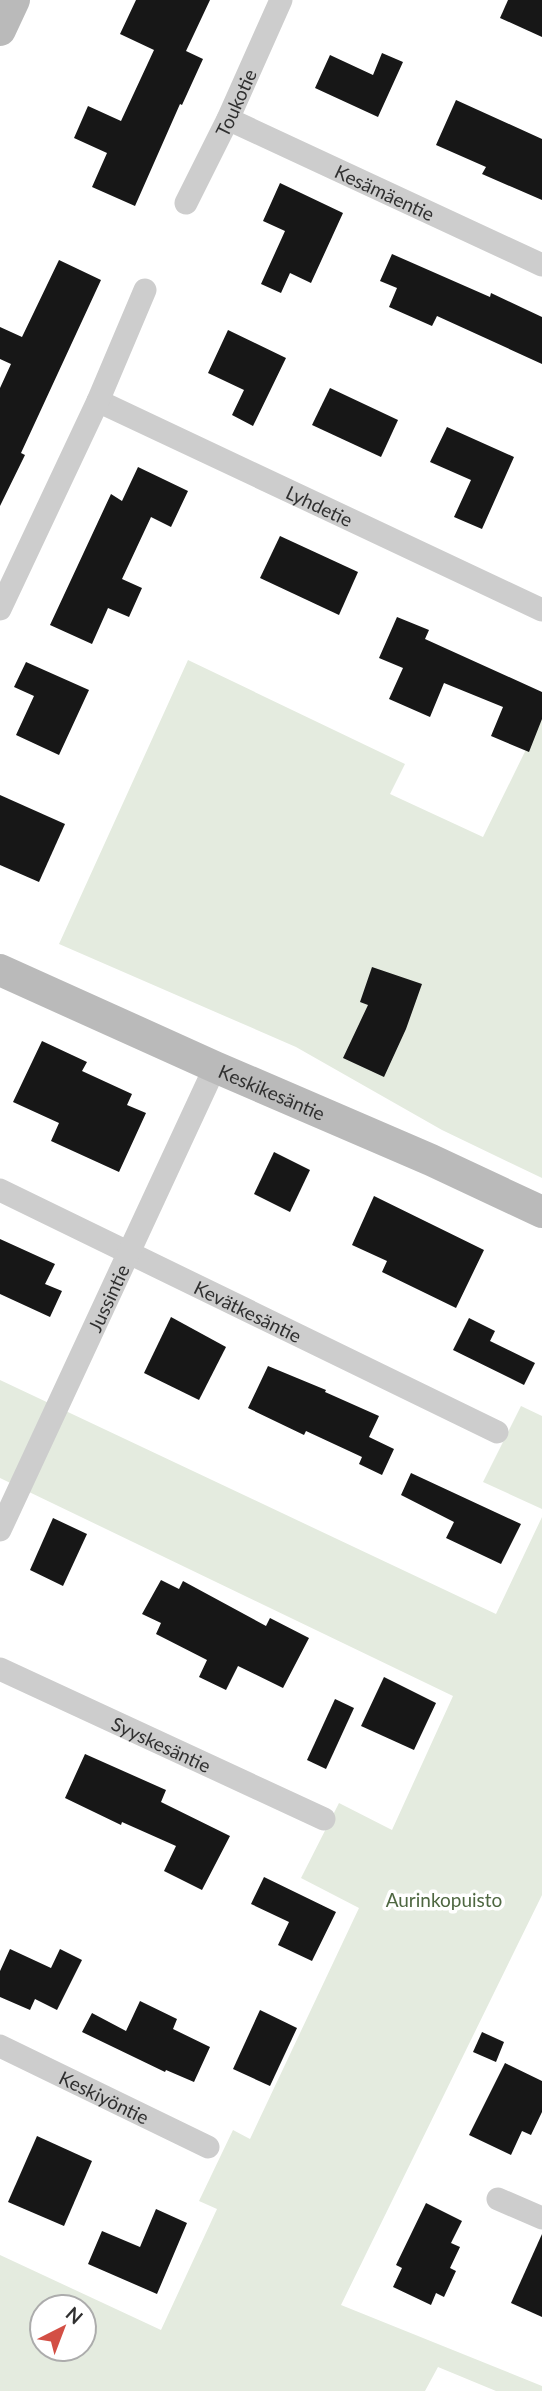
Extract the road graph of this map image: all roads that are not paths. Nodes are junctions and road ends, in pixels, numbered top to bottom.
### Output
1 (14, 0) edge
2 (281, 0) edge
3 (0, 30) edge
4 (228, 119) junction
5 (186, 203) dead end
6 (542, 265) edge
7 (145, 290) dead end
8 (98, 401) junction
9 (0, 609) edge
10 (542, 610) edge
11 (0, 970) edge
12 (215, 1067) junction
13 (0, 1190) edge
14 (542, 1212) edge
15 (129, 1253) junction
16 (497, 1432) dead end
17 (0, 1530) edge
18 (0, 1669) edge
19 (324, 1819) dead end
20 (0, 2046) edge
21 (208, 2147) dead end
22 (498, 2199) dead end
23 (542, 2218) edge

1 - 3 street
2 - 4 street, Toukotie
4 - 5 street, Toukotie
4 - 6 street, Kesämäentie
7 - 8 street
8 - 9 street
8 - 10 street, Lyhdetie
11 - 12 street, Keskikesäntie
12 - 14 street, Keskikesäntie
12 - 15 street, Jussintie
13 - 15 street, Kevätkesäntie
15 - 16 street, Kevätkesäntie
15 - 17 street, Jussintie
18 - 19 street, Syyskesäntie
20 - 21 street, Keskiyöntie
22 - 23 street

